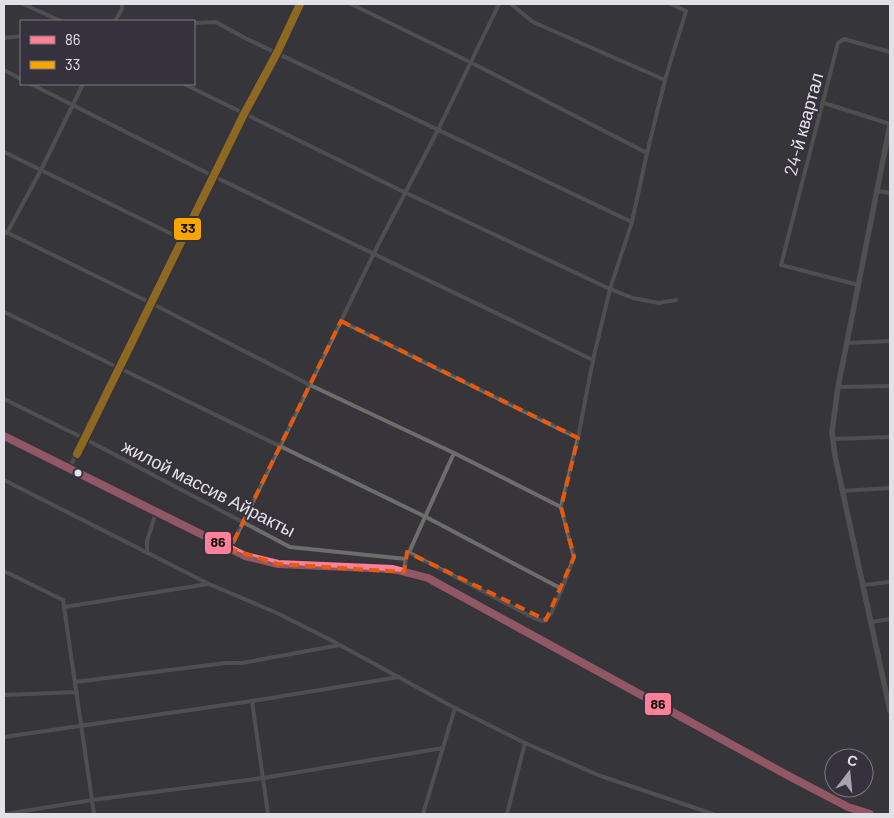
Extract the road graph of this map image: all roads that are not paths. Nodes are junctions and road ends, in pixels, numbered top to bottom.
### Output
1 (24, 4) edge
2 (122, 4) edge
3 (300, 4) edge
4 (351, 4) edge
5 (499, 4) edge
6 (510, 4) edge
7 (671, 4) edge
8 (59, 20) edge
9 (116, 20) edge
10 (195, 23) edge
11 (20, 36) edge
12 (4, 38) edge
13 (890, 52) edge
14 (277, 53) junction
15 (470, 62) junction
16 (4, 70) edge
17 (20, 78) edge
18 (665, 80) junction
19 (33, 85) edge
20 (82, 85) edge
21 (186, 85) edge
22 (824, 103) junction
23 (72, 104) junction
24 (244, 114) junction
25 (890, 125) edge
26 (438, 130) junction
27 (4, 152) edge
28 (647, 153) junction
29 (41, 170) junction
30 (214, 176) junction
31 (878, 190) junction
32 (404, 192) junction
33 (890, 193) edge
34 (632, 222) junction
35 (5, 232) edge
36 (182, 239) junction
37 (374, 253) junction
38 (859, 285) junction
39 (610, 289) junction
40 (676, 300) dead end
41 (151, 303) junction
42 (4, 312) edge
43 (341, 321) junction
44 (890, 341) edge
45 (847, 343) junction
46 (593, 360) junction
47 (120, 368) junction
48 (310, 384) junction
49 (890, 386) edge
50 (838, 387) junction
51 (4, 399) edge
52 (4, 436) edge
53 (890, 437) edge
54 (578, 438) junction
55 (832, 438) junction
56 (85, 439) junction
57 (280, 446) junction
58 (454, 453) junction
59 (69, 468) junction
60 (4, 480) edge
61 (890, 488) edge
62 (842, 491) junction
63 (561, 507) junction
64 (156, 512) junction
65 (426, 517) junction
66 (243, 523) junction
67 (230, 549) junction
68 (408, 552) junction
69 (147, 553) junction
70 (406, 559) junction
71 (4, 571) edge
72 (404, 572) junction
73 (890, 582) edge
74 (209, 584) junction
75 (862, 585) junction
76 (562, 589) junction
77 (64, 607) junction
78 (890, 619) edge
79 (870, 622) junction
80 (340, 645) junction
81 (399, 677) junction
82 (75, 682) junction
83 (77, 692) junction
84 (4, 695) edge
85 (252, 701) junction
86 (889, 703) edge
87 (455, 708) junction
88 (890, 711) edge
89 (82, 727) junction
90 (4, 737) edge
91 (526, 743) junction
92 (443, 748) junction
93 (263, 778) junction
94 (92, 800) junction
95 (705, 813) edge
96 (6, 814) edge
97 (94, 814) edge
98 (268, 814) edge
99 (423, 814) edge
100 (507, 814) edge
101 (713, 814) edge
102 (870, 814) edge

1 - 8 street
2 - 9 street
3 - 14 street
4 - 15 street
5 - 15 street
6 - 18 street
7 - 18 street
10 - 14 street
11 - 12 street
13 - 22 street, 24-й квартал
14 - 24 street
14 - 26 street
15 - 26 street
15 - 28 street
16 - 17 street
18 - 28 street
19 - 23 street
20 - 23 street
21 - 24 street
22 - 25 street
22 - 38 street, 24-й квартал
23 - 29 street
23 - 30 street
24 - 30 street
24 - 32 street
25 - 31 main road
26 - 32 street
26 - 34 street
27 - 29 street
28 - 34 street
29 - 35 street
29 - 36 street
30 - 36 street
30 - 37 street
31 - 33 street
31 - 38 main road
32 - 37 street
32 - 39 street
34 - 39 street
35 - 41 street
36 - 41 street
37 - 43 street
37 - 46 street
38 - 45 main road
39 - 40 street
39 - 46 street
41 - 47 street
41 - 48 street
42 - 47 street
43 - 48 street
43 - 54 street
44 - 45 street
45 - 50 main road
46 - 54 street
47 - 56 street
47 - 57 street
48 - 57 street
48 - 58 street
49 - 50 street
50 - 55 main road
51 - 56 street, жилой массив Айракты
52 - 59 main road
53 - 55 street
54 - 63 street
55 - 62 main road
56 - 59 street
56 - 66 street, жилой массив Айракты
57 - 65 street
57 - 66 street
58 - 63 street
58 - 65 street
59 - 64 main road
60 - 69 street
61 - 62 street
62 - 75 main road
63 - 76 street
64 - 67 main road
64 - 69 street
65 - 68 street
65 - 76 street
66 - 67 street
66 - 70 street, жилой массив Айракты
67 - 72 main road
68 - 70 street
68 - 76 street
69 - 74 street
70 - 72 street
71 - 77 street
72 - 102 main road
73 - 75 street
74 - 77 street
74 - 80 street
75 - 79 main road
77 - 82 street
78 - 79 street
79 - 86 main road
80 - 81 street
80 - 82 street
81 - 85 street
81 - 87 street
82 - 83 street
83 - 84 street
83 - 89 street
85 - 89 street
85 - 93 street
86 - 88 main road
87 - 91 street
87 - 92 street
89 - 90 street
89 - 94 street
91 - 95 street
91 - 100 street
92 - 93 street
92 - 99 street
93 - 94 street
93 - 98 street
94 - 96 street
94 - 97 street
95 - 101 street

